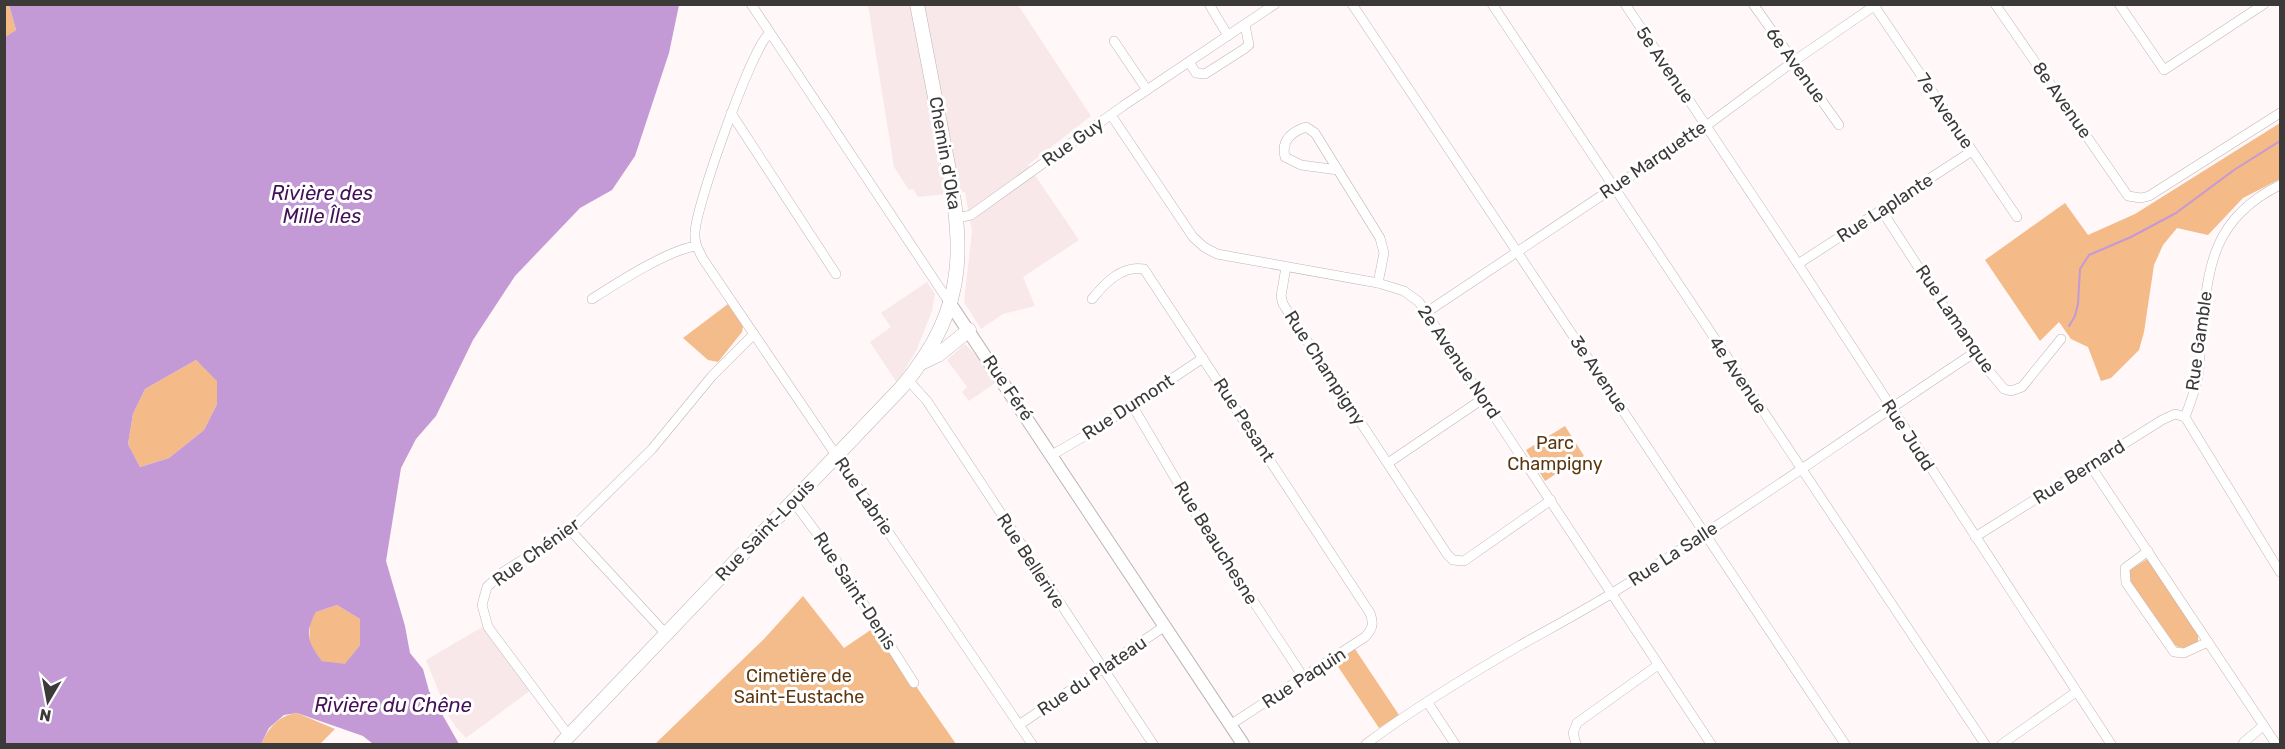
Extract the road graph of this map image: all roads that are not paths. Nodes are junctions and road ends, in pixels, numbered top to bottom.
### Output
1 (752, 4) edge
2 (917, 4) edge
3 (1209, 4) edge
4 (1275, 4) edge
5 (1352, 4) edge
6 (1492, 4) edge
7 (1625, 4) edge
8 (1753, 4) edge
9 (1995, 4) edge
10 (2119, 4) edge
11 (2264, 4) edge
12 (1874, 5) edge
13 (1245, 25) junction
14 (770, 34) junction
15 (1228, 36) junction
16 (1114, 41) dead end
17 (1794, 61) junction
18 (1189, 62) junction
19 (1147, 90) junction
20 (731, 113) junction
21 (2280, 113) edge
22 (1111, 115) junction
23 (1839, 125) dead end
24 (1706, 126) junction
25 (1972, 151) junction
26 (1338, 170) junction
27 (2280, 185) edge
28 (1613, 187) junction
29 (1882, 211) junction
30 (2016, 217) dead end
31 (957, 218) junction
32 (696, 246) junction
33 (1516, 251) junction
34 (1798, 264) junction
35 (1286, 267) junction
36 (836, 274) dead end
37 (1378, 283) junction
38 (592, 299) dead end
39 (1092, 299) dead end
40 (950, 302) junction
41 (1427, 312) junction
42 (969, 330) junction
43 (754, 334) junction
44 (2061, 339) dead end
45 (1974, 353) junction
46 (1203, 358) junction
47 (921, 363) junction
48 (908, 380) junction
49 (1484, 398) junction
50 (1132, 405) junction
51 (1891, 408) junction
52 (2185, 417) junction
53 (836, 455) junction
54 (1052, 455) junction
55 (1388, 463) junction
56 (2090, 465) junction
57 (1801, 468) junction
58 (1551, 500) junction
59 (793, 501) junction
60 (570, 531) junction
61 (1706, 534) junction
62 (1975, 537) junction
63 (2148, 551) junction
64 (2280, 569) edge
65 (1611, 594) junction
66 (1165, 626) junction
67 (1372, 626) joint
68 (666, 634) junction
69 (2208, 642) junction
70 (1658, 665) junction
71 (1102, 670) junction
72 (1304, 678) junction
73 (914, 683) dead end
74 (2076, 692) junction
75 (1428, 703) junction
76 (1019, 725) junction
77 (1230, 725) junction
78 (2263, 726) junction
79 (565, 740) edge
80 (1032, 744) edge
81 (1153, 744) edge
82 (1244, 744) edge
83 (1366, 744) edge
84 (1455, 744) edge
85 (1576, 744) edge
86 (1711, 744) edge
87 (1845, 744) edge
88 (1985, 744) edge
89 (2002, 744) edge
90 (2110, 744) edge
91 (2243, 744) edge
92 (2276, 744) edge

1 - 14 street, Rue Féré
2 - 31 main road, Chemin d'Oka
3 - 15 street
4 - 13 street, Rue Guy
5 - 33 street, 3e Avenue
6 - 28 street, 4e Avenue
7 - 24 street, 5e Avenue
8 - 17 street, 6e Avenue
9 - 21 street, 8e Avenue
10 - 11 street
12 - 17 street, Rue Marquette
12 - 25 street, 7e Avenue
13 - 15 street, Rue Guy
13 - 18 street
14 - 20 street
14 - 40 street, Rue Féré
15 - 18 street, Rue Guy
16 - 19 street
17 - 23 street, 6e Avenue
17 - 24 street, Rue Marquette
18 - 19 street, Rue Guy
19 - 22 street, Rue Guy
20 - 32 street
20 - 36 street
22 - 31 street, Rue Guy
22 - 35 street, 2e Avenue Nord
24 - 28 street, Rue Marquette
24 - 34 street, Rue Judd
25 - 29 street, Rue Laplante
25 - 30 street, 7e Avenue
26 - 26 street
26 - 37 street
27 - 52 street, Rue Gamble
28 - 33 street, Rue Marquette
28 - 57 street, 4e Avenue
29 - 34 street, Rue Laplante
29 - 45 street, Rue Lamanque
31 - 40 main road, Chemin d'Oka
32 - 38 street
32 - 43 street, Rue Labrie
33 - 41 street, Rue Marquette
33 - 61 street, 3e Avenue
34 - 51 street, Rue Judd
35 - 37 street, 2e Avenue Nord
35 - 55 street, Rue Champigny
37 - 41 street, 2e Avenue Nord
39 - 46 street, Rue Pesant
40 - 42 street, Rue Féré
40 - 47 main road, Rue Saint-Louis
41 - 49 street, 2e Avenue Nord
42 - 47 main road
42 - 54 street, Rue Féré
43 - 53 street, Rue Labrie
43 - 60 street, Rue Chénier
44 - 45 street, Rue Lamanque
45 - 51 street, Rue La Salle
46 - 50 street, Rue Dumont
46 - 67 street, Rue Pesant
47 - 48 main road, Rue Saint-Louis
48 - 53 main road, Rue Saint-Louis
48 - 71 street, Rue Bellerive
49 - 55 street
49 - 58 street, 2e Avenue Nord
50 - 54 street, Rue Dumont
50 - 72 street, Rue Beauchesne
51 - 57 street, Rue La Salle
51 - 62 street, Rue Judd
52 - 56 street, Rue Bernard
52 - 64 street
53 - 59 main road, Rue Saint-Louis
53 - 76 street, Rue Labrie
54 - 66 street, Rue Féré
55 - 58 street, Rue Champigny
56 - 62 street, Rue Bernard
56 - 63 street
57 - 61 street, Rue La Salle
57 - 88 street, 4e Avenue
58 - 65 street, 2e Avenue Nord
59 - 68 main road, Rue Saint-Louis
59 - 73 street, Rue Saint-Denis
60 - 68 street
60 - 79 street, Rue Chénier
61 - 65 street, Rue La Salle
61 - 87 street, 3e Avenue
62 - 74 street, Rue Judd
63 - 69 street
63 - 69 street
65 - 70 street, 2e Avenue Nord
65 - 75 street, Rue La Salle
66 - 71 street, Rue du Plateau
66 - 77 street, Rue Féré
67 - 72 street, Rue Paquin
68 - 79 main road, Rue Saint-Louis
69 - 78 street
70 - 85 street
70 - 86 street, 2e Avenue Nord
71 - 76 street, Rue du Plateau
71 - 81 street, Rue Bellerive
72 - 77 street, Rue Paquin
74 - 89 street
74 - 90 street, Rue Judd
75 - 83 street, Rue La Salle
75 - 84 street
76 - 80 street, Rue Labrie
77 - 82 street, Rue Féré
78 - 91 street
78 - 92 street

